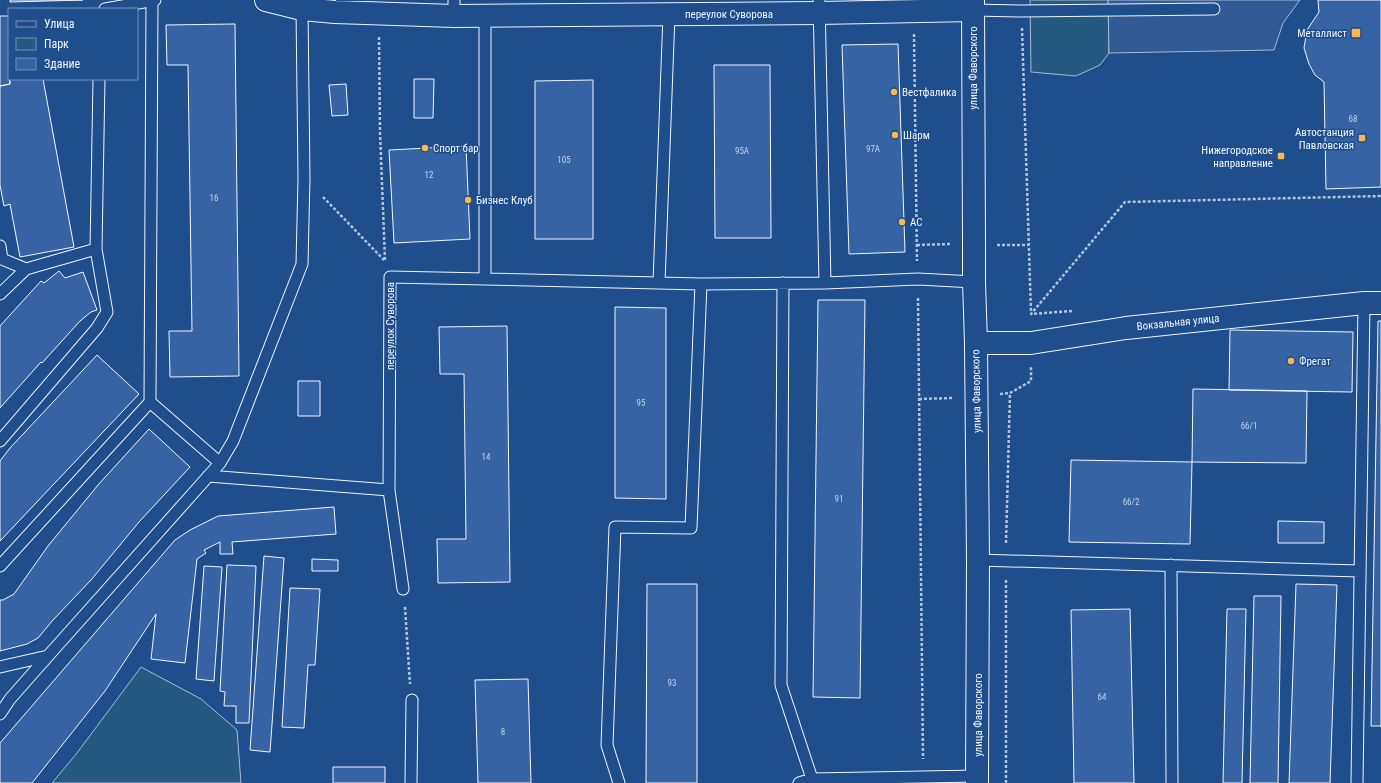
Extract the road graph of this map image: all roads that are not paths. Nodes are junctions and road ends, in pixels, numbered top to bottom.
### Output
1 (154, 0) edge
2 (266, 0) edge
3 (973, 5) edge
4 (335, 6) edge
5 (819, 7) edge
6 (121, 8) edge
7 (302, 8) junction
8 (454, 8) edge
9 (1214, 9) dead end
10 (669, 14) junction
11 (485, 16) junction
12 (99, 80) edge
13 (0, 246) edge
14 (96, 249) junction
15 (26, 269) junction
16 (485, 279) junction
17 (974, 282) junction
18 (659, 283) junction
19 (783, 283) junction
20 (825, 283) junction
21 (701, 284) junction
22 (0, 294) edge
23 (1372, 303) edge
24 (976, 343) junction
25 (150, 402) junction
26 (0, 441) edge
27 (220, 463) junction
28 (208, 476) junction
29 (389, 490) junction
30 (978, 560) junction
31 (1171, 565) junction
32 (0, 566) edge
33 (1360, 570) junction
34 (403, 589) road end
35 (48, 656) junction
36 (0, 667) edge
37 (412, 700) road end
38 (0, 714) edge
39 (812, 779) junction
40 (977, 780) edge
41 (411, 783) edge
42 (619, 783) edge
43 (799, 783) edge
44 (1172, 783) edge
45 (1357, 783) edge

1 - 6 lane
1 - 25 lane
2 - 7 street, переулок Суворова
3 - 5 street, переулок Суворова
3 - 9 lane
3 - 17 street, улица Фаворского
4 - 7 street, переулок Суворова
4 - 8 street, переулок Суворова
5 - 10 street, переулок Суворова
5 - 20 lane
7 - 27 lane
8 - 11 street, переулок Суворова
10 - 11 street, переулок Суворова
10 - 18 lane
11 - 16 lane
12 - 14 lane
13 - 15 lane
14 - 15 lane
14 - 26 lane
15 - 22 lane
16 - 18 lane, переулок Суворова
16 - 29 lane, переулок Суворова
17 - 20 lane, переулок Суворова
17 - 24 street, улица Фаворского
18 - 21 lane, переулок Суворова
19 - 20 lane, переулок Суворова
19 - 21 lane, переулок Суворова
19 - 39 lane
21 - 42 lane
23 - 24 street, Вокзальная улица
23 - 33 lane
24 - 30 street, улица Фаворского
25 - 27 lane
25 - 32 lane
27 - 28 lane
28 - 29 lane
28 - 35 lane
29 - 34 lane, переулок Суворова
30 - 31 lane
30 - 40 street, улица Фаворского
31 - 33 lane
31 - 44 lane
33 - 45 lane
35 - 36 lane
35 - 38 lane
37 - 41 lane
39 - 40 lane
39 - 43 lane

